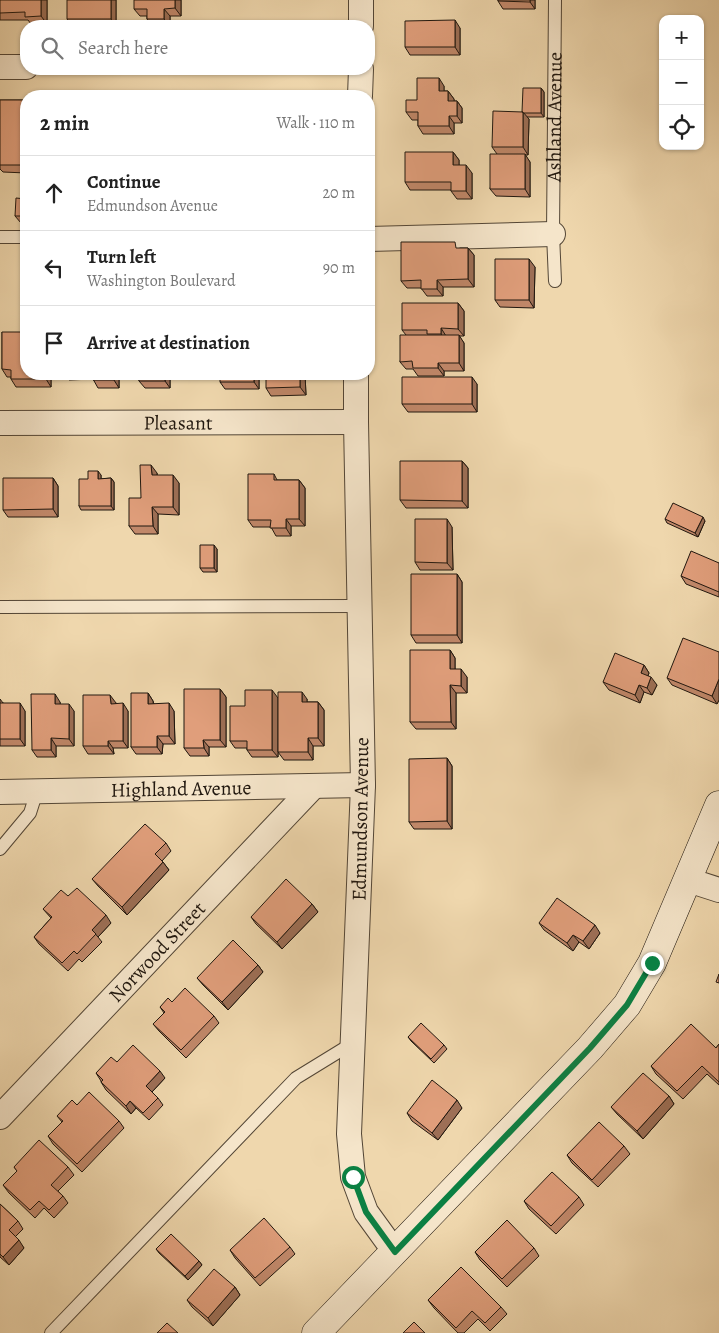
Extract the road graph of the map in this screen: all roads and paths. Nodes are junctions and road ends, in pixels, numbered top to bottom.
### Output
1 (362, 0) edge
2 (555, 0) edge
3 (361, 20) edge
4 (0, 67) edge
5 (20, 67) edge
6 (361, 75) edge
7 (360, 90) edge
8 (553, 234) junction
9 (0, 237) edge
10 (20, 238) edge
11 (375, 239) edge
12 (555, 281) dead end
13 (356, 380) edge
14 (356, 422) junction
15 (0, 423) edge
16 (359, 606) junction
17 (0, 607) edge
18 (363, 785) junction
19 (313, 787) junction
20 (0, 792) edge
21 (37, 792) junction
22 (719, 805) edge
23 (0, 849) edge
24 (688, 880) junction
25 (719, 890) edge
26 (353, 1044) junction
27 (0, 1117) edge
28 (395, 1252) junction
29 (51, 1333) edge
30 (316, 1333) edge

1 - 3 street
2 - 8 lane, Ashland Avenue
4 - 5 street
6 - 7 street
8 - 11 street
8 - 12 lane, Ashland Avenue
9 - 10 lane
13 - 14 street, Edmundson Avenue
14 - 15 street, Pleasant
14 - 16 street, Edmundson Avenue
16 - 17 lane
16 - 18 street, Edmundson Avenue
18 - 19 street, Highland Avenue
18 - 26 street, Edmundson Avenue
19 - 21 street, Highland Avenue
19 - 27 street, Norwood Street
20 - 21 street, Highland Avenue
21 - 23 lane
22 - 24 street
24 - 25 street
24 - 28 street
26 - 28 street, Edmundson Avenue
26 - 29 lane
28 - 30 street

